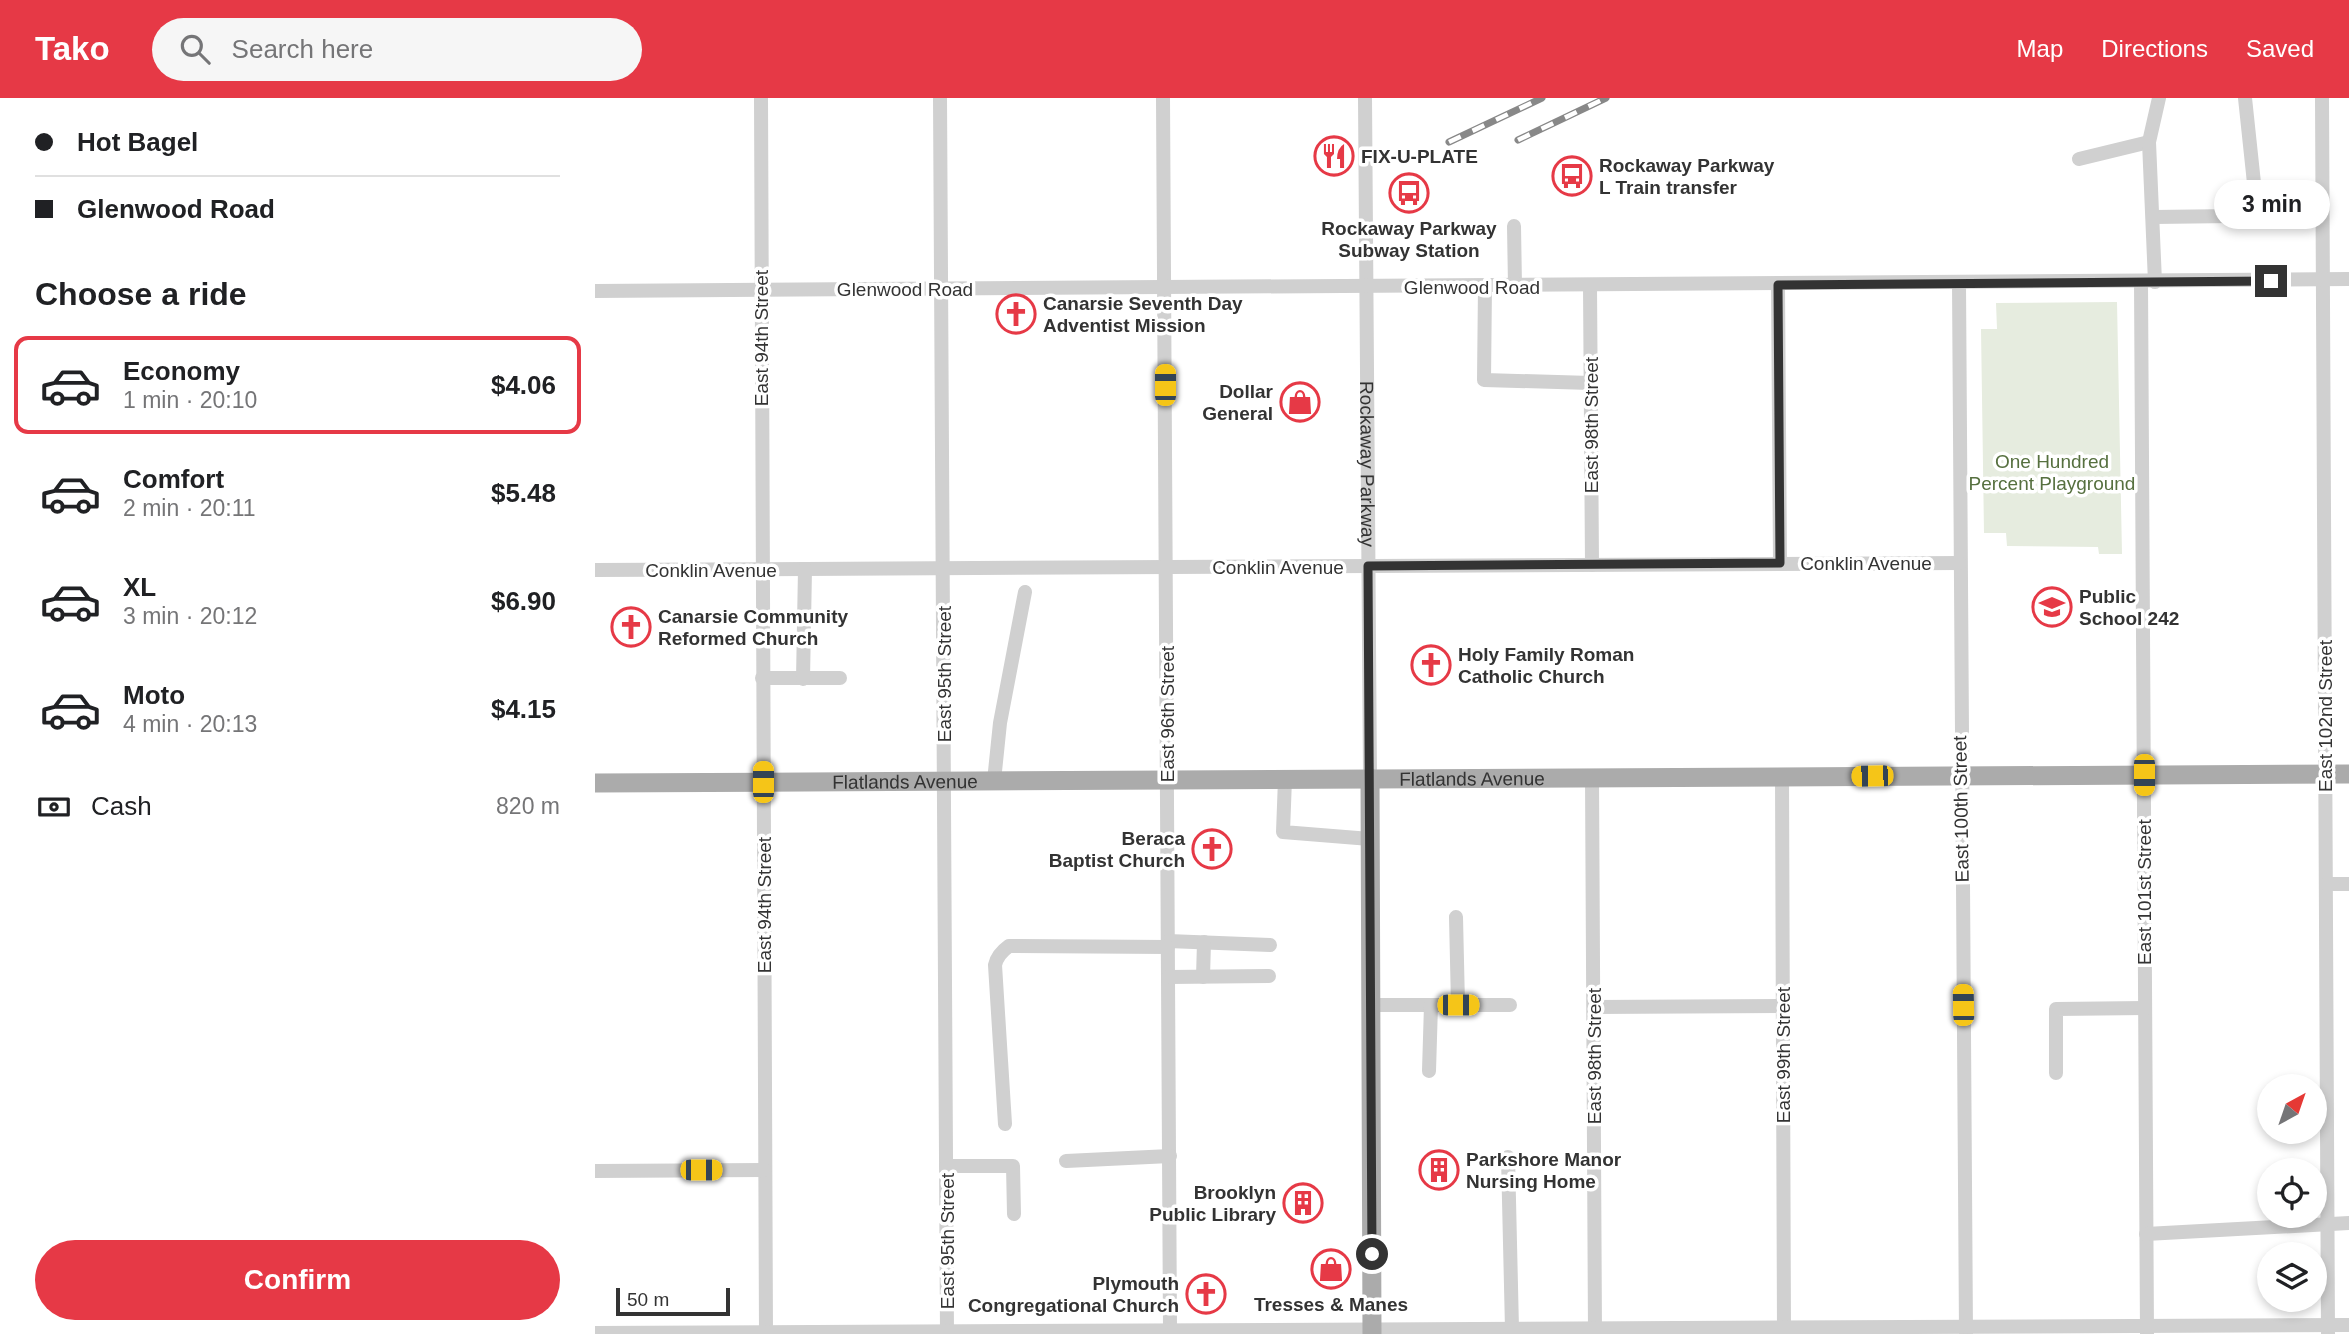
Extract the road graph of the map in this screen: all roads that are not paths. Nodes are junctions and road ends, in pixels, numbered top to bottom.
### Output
1 (761, 98) edge
2 (940, 98) edge
3 (1163, 98) edge
4 (1365, 98) edge
5 (2159, 98) edge
6 (2245, 98) edge
7 (2322, 98) edge
8 (2149, 142) junction
9 (2079, 159) dead end
10 (2154, 217) junction
11 (1514, 226) dead end
12 (2349, 279) edge
13 (2322, 280) junction
14 (2148, 282) junction
15 (1959, 283) junction
16 (1778, 285) junction
17 (1485, 286) junction
18 (1515, 286) junction
19 (1590, 286) junction
20 (1165, 287) junction
21 (1367, 287) junction
22 (942, 289) junction
23 (760, 290) junction
24 (595, 291) edge
25 (1591, 383) junction
26 (1780, 563) junction
27 (1960, 563) junction
28 (1592, 565) junction
29 (1368, 566) junction
30 (943, 568) junction
31 (1166, 568) junction
32 (762, 569) junction
33 (805, 569) junction
34 (595, 570) edge
35 (1025, 592) dead end
36 (762, 678) junction
37 (840, 678) dead end
38 (803, 679) junction
39 (2325, 774) junction
40 (2349, 774) edge
41 (1961, 775) junction
42 (2144, 775) junction
43 (1781, 776) junction
44 (1593, 777) junction
45 (1370, 778) junction
46 (1285, 779) junction
47 (1168, 780) junction
48 (944, 781) junction
49 (994, 781) junction
50 (763, 782) junction
51 (595, 783) edge
52 (1370, 839) junction
53 (2326, 884) junction
54 (2349, 884) edge
55 (1456, 917) dead end
56 (1204, 942) junction
57 (1168, 944) junction
58 (1269, 945) dead end
59 (1269, 976) dead end
60 (1169, 977) junction
61 (1203, 977) junction
62 (1370, 1005) junction
63 (1431, 1005) junction
64 (1458, 1005) junction
65 (1510, 1005) dead end
66 (1782, 1006) junction
67 (1594, 1007) junction
68 (2145, 1008) junction
69 (1429, 1071) dead end
70 (2056, 1073) dead end
71 (1005, 1124) dead end
72 (1170, 1156) junction
73 (1507, 1157) dead end
74 (2327, 1158) edge
75 (1066, 1161) dead end
76 (946, 1166) junction
77 (765, 1170) junction
78 (595, 1171) edge
79 (1014, 1214) dead end
80 (2327, 1223) joint
81 (2349, 1223) edge
82 (2257, 1227) edge
83 (2146, 1234) junction
84 (2349, 1325) edge
85 (2328, 1329) edge
86 (1966, 1330) edge
87 (2147, 1330) edge
88 (1170, 1331) junction
89 (1503, 1331) edge
90 (1595, 1331) edge
91 (1784, 1331) edge
92 (1372, 1332) edge
93 (766, 1333) edge
94 (947, 1333) edge
95 (595, 1334) edge

1 - 23 street, East 94th Street
2 - 22 street, East 95th Street
3 - 20 street, East 96th Street
4 - 21 street, Rockaway Parkway
5 - 8 street, East 101st Street
6 - 10 street
7 - 13 street, East 102nd Street
8 - 9 street
8 - 10 street, East 101st Street
10 - 14 street, East 101st Street
11 - 18 street
12 - 13 street, Glenwood Road
13 - 14 street, Glenwood Road
13 - 39 street, East 102nd Street
14 - 15 street, Glenwood Road
14 - 42 street, East 101st Street
15 - 16 street, Glenwood Road
15 - 27 street, East 100th Street
16 - 19 street, Glenwood Road
16 - 26 street
17 - 18 street, Glenwood Road
17 - 21 street, Glenwood Road
17 - 25 street
18 - 19 street, Glenwood Road
19 - 25 street, East 98th Street
20 - 21 street, Glenwood Road
20 - 22 street, Glenwood Road
20 - 31 street, East 96th Street
21 - 29 street, Rockaway Parkway
22 - 23 street, Glenwood Road
22 - 30 street, East 95th Street
23 - 24 street, Glenwood Road
23 - 32 street, East 94th Street
25 - 28 street, East 98th Street
26 - 27 street, Conklin Avenue
26 - 28 street, Conklin Avenue
27 - 41 street, East 100th Street
28 - 29 street, Conklin Avenue
29 - 31 street, Conklin Avenue
29 - 45 street, Rockaway Parkway
30 - 31 street, Conklin Avenue
30 - 33 street, Conklin Avenue
30 - 48 street, East 95th Street
31 - 47 street, East 96th Street
32 - 33 street, Conklin Avenue
32 - 34 street, Conklin Avenue
32 - 36 street, East 94th Street
33 - 38 street
35 - 49 street
36 - 38 street
36 - 50 street, East 94th Street
37 - 38 street
39 - 40 main road, Flatlands Avenue
39 - 42 main road, Flatlands Avenue
39 - 53 street, East 102nd Street
41 - 42 main road, Flatlands Avenue
41 - 43 main road, Flatlands Avenue
41 - 86 street, East 100th Street
42 - 68 street, East 101st Street
43 - 44 main road, Flatlands Avenue
43 - 66 street, East 99th Street
44 - 45 main road, Flatlands Avenue
44 - 67 street, East 98th Street
45 - 46 main road, Flatlands Avenue
45 - 52 main road, Rockaway Parkway
46 - 47 main road, Flatlands Avenue
46 - 52 street
47 - 49 main road, Flatlands Avenue
47 - 57 street, East 96th Street
48 - 49 main road, Flatlands Avenue
48 - 50 main road, Flatlands Avenue
48 - 76 street, East 95th Street
50 - 51 main road, Flatlands Avenue
50 - 77 street, East 94th Street
52 - 62 main road, Rockaway Parkway
53 - 54 street
53 - 74 street, East 102nd Street
55 - 64 street
56 - 57 street
56 - 58 street
56 - 61 street
57 - 60 street, East 96th Street
57 - 71 street
59 - 61 street
60 - 61 street
60 - 72 street, East 96th Street
62 - 63 street
62 - 92 main road, Rockaway Parkway
63 - 64 street
63 - 69 street
64 - 65 street
66 - 67 street
66 - 91 street, East 99th Street
67 - 90 street, East 98th Street
68 - 70 street
68 - 83 street, East 101st Street
72 - 75 street
72 - 88 street, East 96th Street
73 - 89 street
76 - 79 street
76 - 94 street, East 95th Street
77 - 78 street
77 - 93 street, East 94th Street
80 - 81 street
80 - 85 street, East 102nd Street
82 - 83 street
83 - 87 street, East 101st Street
84 - 85 street
85 - 87 street
86 - 87 street
86 - 91 street
88 - 92 street
88 - 94 street
89 - 90 street
89 - 92 street
90 - 91 street
93 - 94 street
93 - 95 street

